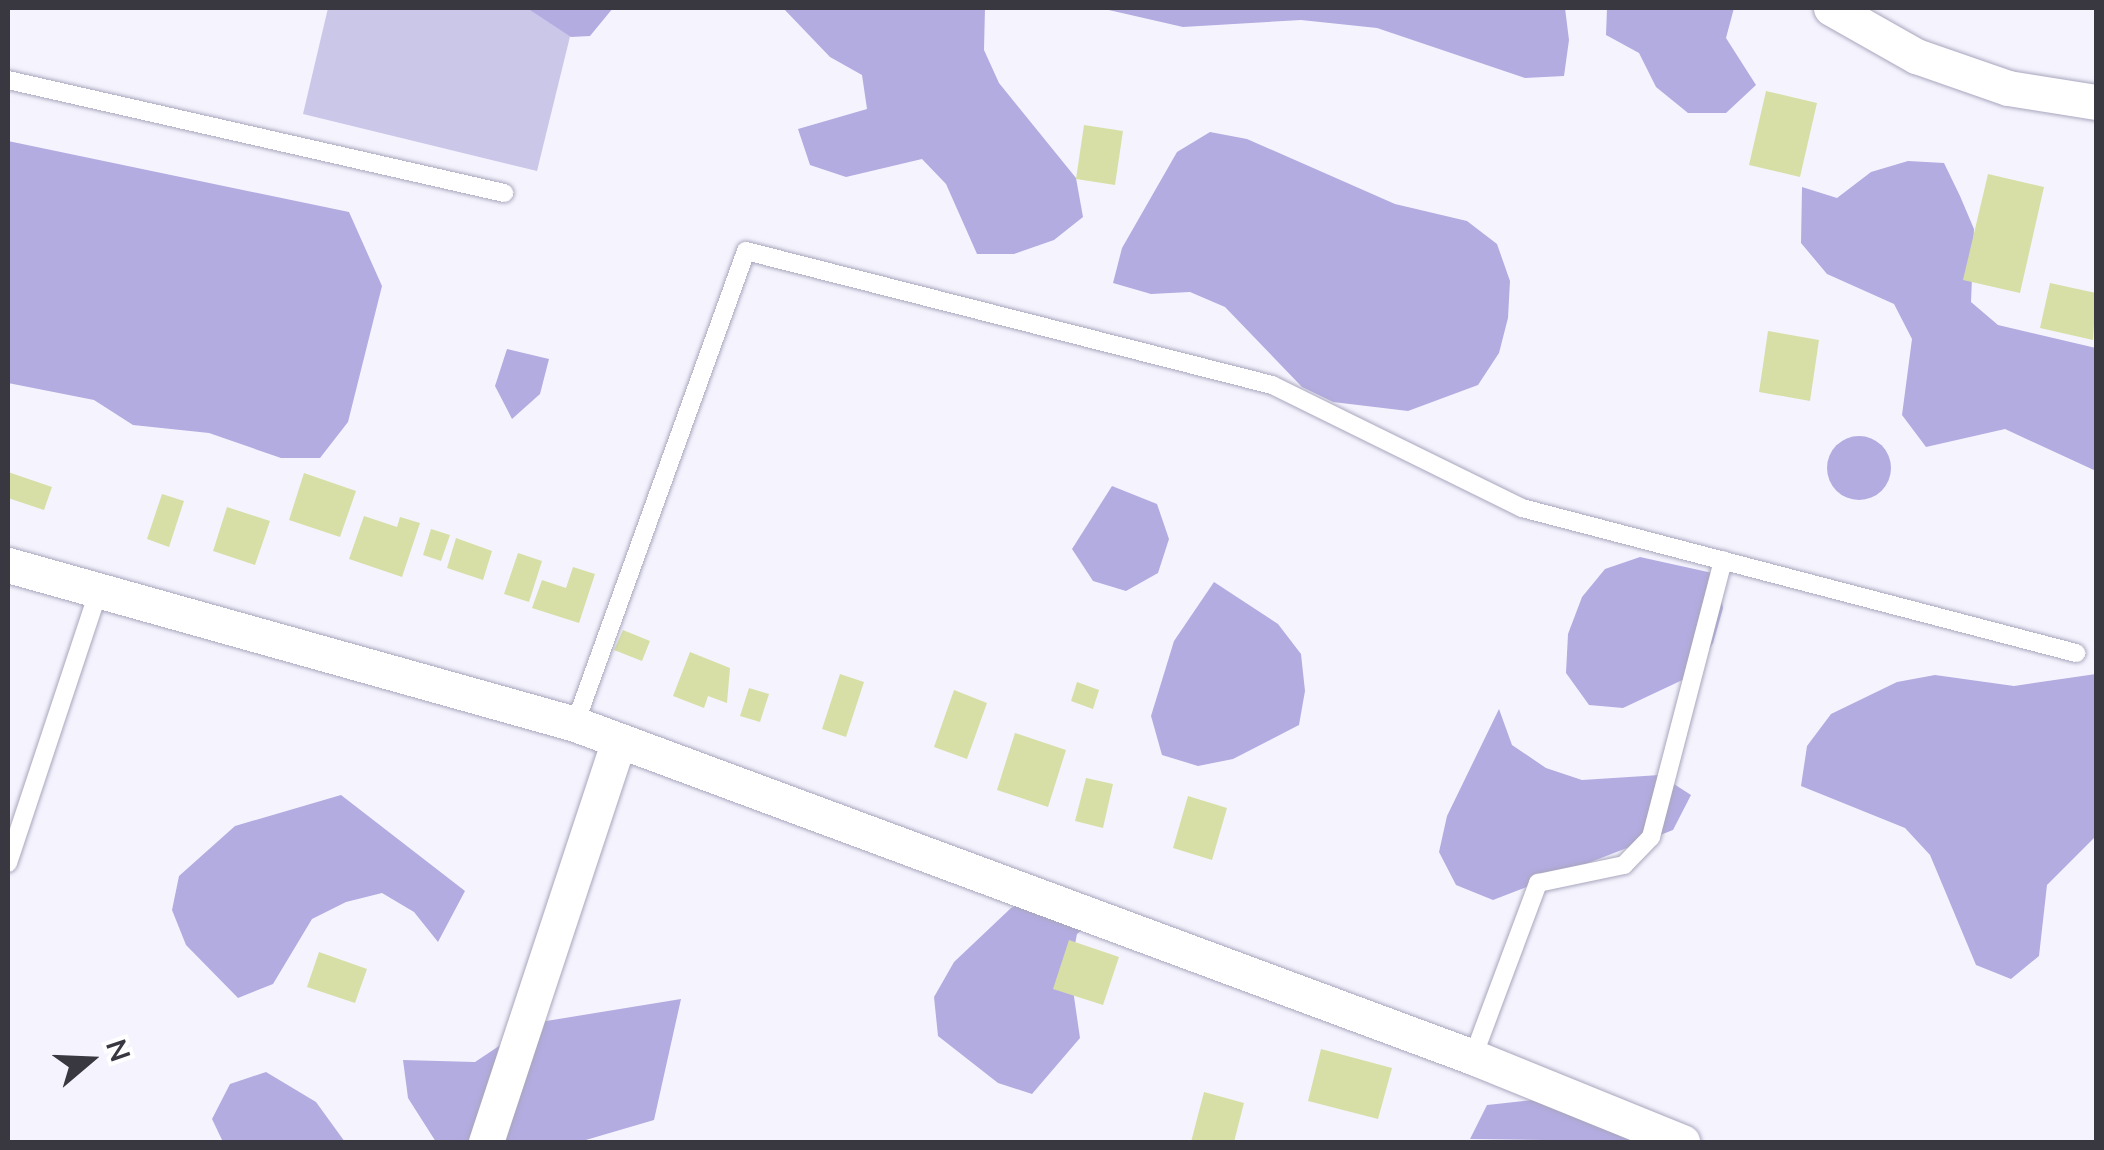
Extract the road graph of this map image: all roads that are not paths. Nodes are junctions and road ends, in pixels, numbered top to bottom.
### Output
1 (1831, 8) edge
2 (8, 80) edge
3 (2096, 102) edge
4 (504, 193) dead end
5 (1723, 560) junction
6 (8, 566) edge
7 (98, 593) junction
8 (2076, 653) dead end
9 (575, 724) junction
10 (619, 740) junction
11 (8, 863) edge
12 (1473, 1057) junction
13 (486, 1142) edge
14 (1682, 1142) edge

1 - 3 street
2 - 4 lane
5 - 8 lane
5 - 9 lane
5 - 12 lane
6 - 7 street
7 - 9 street
7 - 11 lane
9 - 10 street
10 - 12 street
10 - 13 street
12 - 14 street

